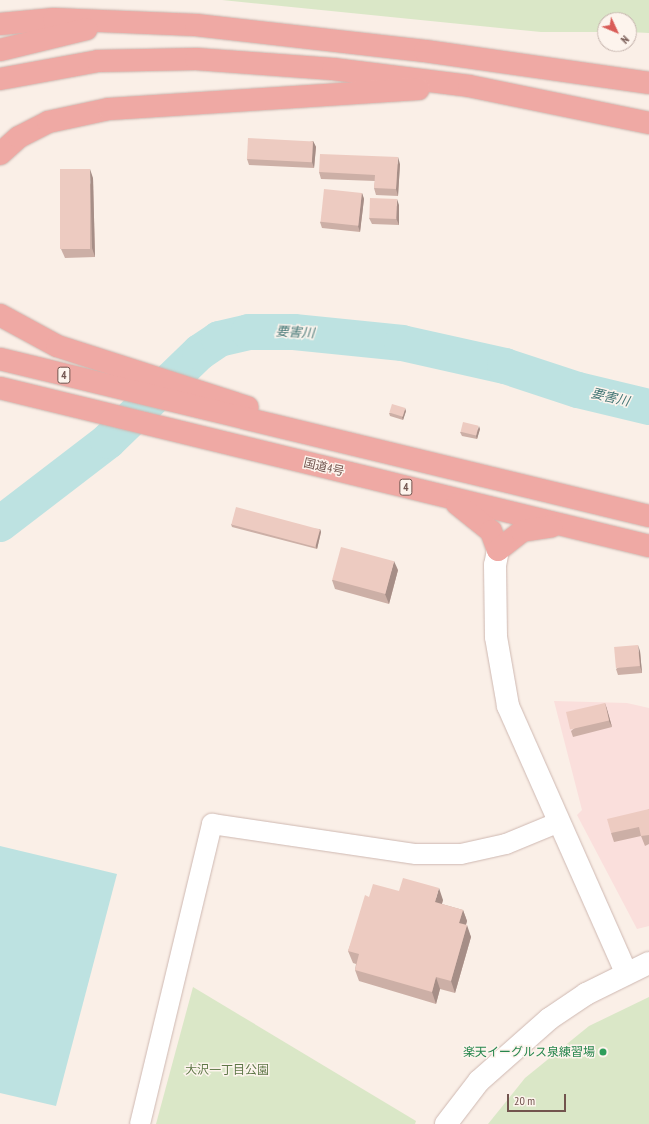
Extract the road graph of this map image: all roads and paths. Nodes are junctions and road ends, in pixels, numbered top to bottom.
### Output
1 (0, 24) edge
2 (196, 25) junction
3 (0, 50) edge
4 (0, 79) edge
5 (649, 83) edge
6 (469, 86) junction
7 (649, 123) edge
8 (0, 154) edge
9 (0, 315) edge
10 (0, 359) edge
11 (0, 388) edge
12 (194, 397) junction
13 (442, 495) junction
14 (649, 516) edge
15 (561, 525) junction
16 (649, 546) edge
17 (498, 550) junction
18 (558, 823) junction
19 (649, 963) edge
20 (626, 972) junction
21 (140, 1124) edge
22 (446, 1124) edge

1 - 2 highway
2 - 3 highway
2 - 5 highway
4 - 6 highway
6 - 7 highway
6 - 8 highway
9 - 12 highway
10 - 12 highway, 4
11 - 13 highway, 国道4号 / 4
12 - 14 highway
13 - 15 highway, 国道4号 / 4
13 - 17 highway
15 - 16 highway, 国道4号 / 4
15 - 17 highway
17 - 18 street
18 - 20 street
18 - 21 street
19 - 20 street
20 - 22 street

